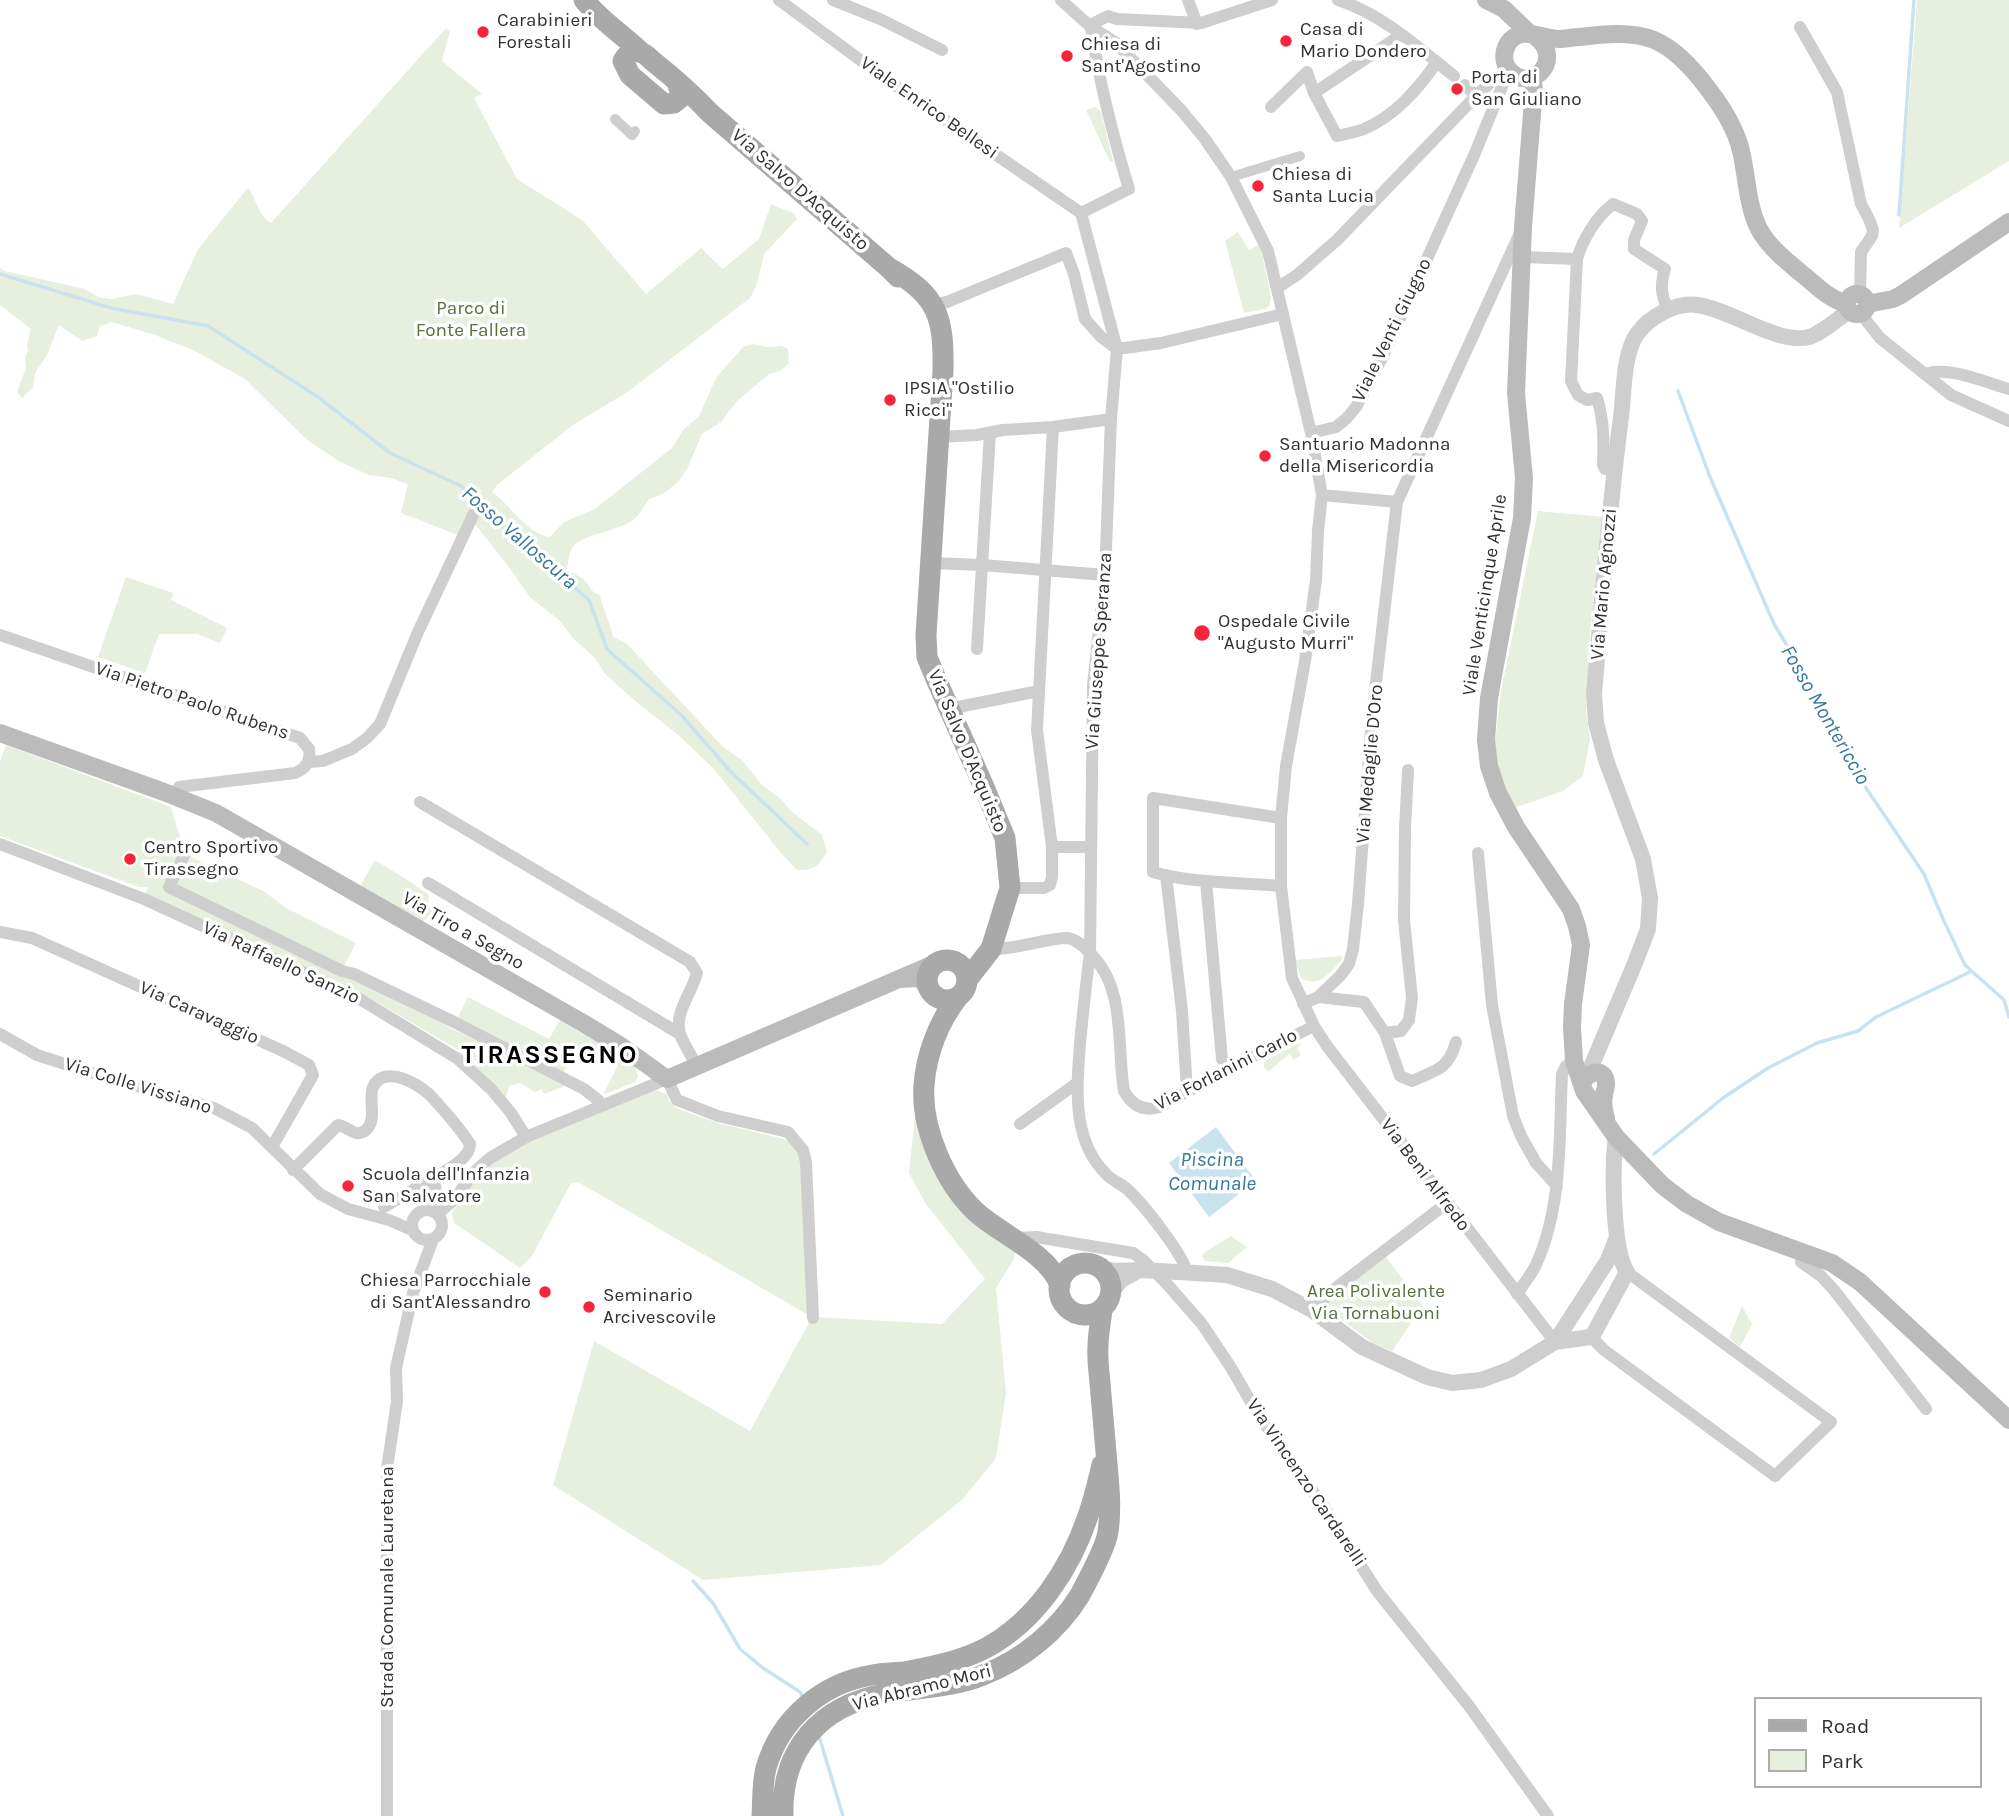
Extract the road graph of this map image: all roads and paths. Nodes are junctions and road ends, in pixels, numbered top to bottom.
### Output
1 (584, 0) edge
2 (779, 0) edge
3 (833, 0) edge
4 (1061, 0) edge
5 (1188, 0) edge
6 (1272, 0) edge
7 (1338, 0) edge
8 (1486, 0) edge
9 (1197, 24) junction
10 (1091, 27) junction
11 (1800, 27) dead end
12 (1401, 35) junction
13 (1527, 36) junction
14 (1560, 40) junction
15 (942, 50) dead end
16 (1548, 54) junction
17 (632, 57) junction
18 (1437, 62) junction
19 (1506, 70) junction
20 (1454, 76) dead end
21 (1532, 77) junction
22 (677, 82) junction
23 (1465, 85) dead end
24 (1314, 93) junction
25 (1476, 96) junction
26 (664, 104) junction
27 (1271, 107) dead end
28 (710, 113) junction
29 (615, 119) dead end
30 (635, 131) dead end
31 (1300, 156) dead end
32 (1231, 177) junction
33 (1081, 213) junction
34 (2009, 222) edge
35 (1523, 227) junction
36 (1522, 257) junction
37 (1577, 259) junction
38 (889, 268) junction
39 (1277, 288) junction
40 (932, 305) junction
41 (1857, 305) junction
42 (1668, 310) junction
43 (1283, 314) junction
44 (1117, 349) junction
45 (1925, 374) junction
46 (2009, 389) edge
47 (940, 403) junction
48 (1111, 419) junction
49 (2009, 421) edge
50 (1053, 427) junction
51 (990, 433) junction
52 (1311, 433) junction
53 (939, 437) junction
54 (1614, 471) junction
55 (1322, 495) junction
56 (1397, 502) junction
57 (475, 511) dead end
58 (932, 563) junction
59 (982, 565) junction
60 (1045, 570) junction
61 (1105, 575) junction
62 (0, 635) edge
63 (977, 649) dead end
64 (1039, 691) junction
65 (948, 709) junction
66 (0, 733) edge
67 (308, 762) junction
68 (1408, 770) dead end
69 (173, 796) junction
70 (420, 802) dead end
71 (1281, 818) junction
72 (0, 844) edge
73 (188, 847) dead end
74 (1052, 847) junction
75 (1091, 847) junction
76 (1478, 853) dead end
77 (1159, 874) junction
78 (1206, 881) junction
79 (428, 883) dead end
80 (1281, 886) junction
81 (1010, 888) junction
82 (1090, 919) junction
83 (0, 932) edge
84 (1069, 938) junction
85 (993, 939) junction
86 (1090, 953) junction
87 (936, 963) junction
88 (899, 979) junction
89 (962, 980) junction
90 (932, 991) junction
91 (1318, 997) junction
92 (1303, 1004) junction
93 (941, 1021) junction
94 (1314, 1026) junction
95 (1385, 1033) junction
96 (0, 1034) edge
97 (680, 1034) junction
98 (1456, 1042) dead end
99 (1574, 1057) junction
100 (1222, 1059) dead end
101 (697, 1067) junction
102 (667, 1079) junction
103 (1077, 1083) junction
104 (1593, 1084) junction
105 (1187, 1091) junction
106 (601, 1105) junction
107 (1020, 1124) dead end
108 (1612, 1131) junction
109 (526, 1137) junction
110 (271, 1147) junction
111 (293, 1170) junction
112 (432, 1179) junction
113 (1557, 1186) junction
114 (1447, 1203) junction
115 (384, 1207) dead end
116 (435, 1215) junction
117 (413, 1224) junction
118 (1011, 1238) junction
119 (433, 1239) junction
120 (1805, 1252) junction
121 (1042, 1261) junction
122 (1619, 1265) junction
123 (1073, 1267) junction
124 (1098, 1267) junction
125 (1139, 1270) junction
126 (1177, 1276) junction
127 (1060, 1285) junction
128 (1517, 1294) junction
129 (1106, 1301) junction
130 (1312, 1310) junction
131 (1082, 1315) junction
132 (813, 1318) dead end
133 (1591, 1337) junction
134 (1555, 1342) junction
135 (1098, 1347) junction
136 (1926, 1409) dead end
137 (2009, 1420) edge
138 (1105, 1452) junction
139 (387, 1816) edge
140 (762, 1816) edge
141 (783, 1816) edge
142 (1548, 1816) edge

1 - 17 main road, Via Salvo D'Acquisto
2 - 33 street, Viale Enrico Bellesi
3 - 15 street
4 - 10 street
5 - 9 street
6 - 9 street
7 - 12 street
8 - 13 main road
9 - 10 street
10 - 32 street
10 - 33 street
11 - 41 street
12 - 18 street
12 - 24 street
13 - 14 main road
13 - 16 main road
13 - 19 main road
14 - 16 main road
14 - 41 main road
16 - 21 main road
17 - 22 main road, Via Salvo D'Acquisto
17 - 26 main road, Via Salvo D'Acquisto
18 - 20 street
18 - 24 street
19 - 21 main road
19 - 25 street
19 - 52 street, Viale Venti Giugno
21 - 35 main road, Viale Venticinque Aprile
22 - 26 main road
22 - 28 main road, Via Salvo D'Acquisto
23 - 25 street
24 - 27 street
25 - 39 street
26 - 28 main road, Via Salvo D'Acquisto
28 - 38 main road, Via Salvo D'Acquisto
29 - 30 street
31 - 32 street
32 - 39 street
33 - 44 street, Via Giuseppe Speranza
34 - 41 main road
35 - 36 main road, Viale Venticinque Aprile
35 - 56 street, Via Medaglie D'Oro
36 - 37 street
36 - 99 main road, Viale Venticinque Aprile
37 - 42 street
37 - 54 street
38 - 40 main road, Via Salvo D'Acquisto
38 - 47 main road, Via Salvo D'Acquisto
39 - 43 street
40 - 44 street
40 - 47 main road, Via Salvo D'Acquisto
41 - 42 street
41 - 45 street
42 - 54 street, Via Mario Agnozzi
43 - 44 street
43 - 52 street
44 - 48 street, Via Giuseppe Speranza
45 - 46 street
45 - 49 street
47 - 53 main road, Via Salvo D'Acquisto
48 - 50 street
48 - 61 street, Via Giuseppe Speranza
50 - 51 street
50 - 60 street
51 - 53 street
51 - 59 street
52 - 55 street, Via Beni Alfredo
53 - 58 main road, Via Salvo D'Acquisto
54 - 104 street, Via Mario Agnozzi
55 - 56 street
55 - 71 street, Via Beni Alfredo
56 - 91 street, Via Medaglie D'Oro
57 - 67 street
58 - 59 street
58 - 65 main road, Via Salvo D'Acquisto
59 - 60 street
59 - 63 street
60 - 61 street
60 - 64 street
61 - 75 street, Via Giuseppe Speranza
62 - 67 street, Via Pietro Paolo Rubens
64 - 65 street
64 - 74 street
65 - 81 main road, Via Salvo D'Acquisto
66 - 69 main road, Via Tiro a Segno
67 - 69 street
68 - 95 street
69 - 102 main road, Via Tiro a Segno
70 - 97 street
71 - 77 street
71 - 80 street, Via Beni Alfredo
72 - 109 street, Via Raffaello Sanzio
73 - 106 street
74 - 75 street
74 - 81 street
75 - 82 street, Via Giuseppe Speranza
76 - 113 street
77 - 78 street
77 - 105 street
78 - 80 street
78 - 100 street
79 - 97 street
80 - 92 street, Via Beni Alfredo
81 - 85 main road, Via Salvo D'Acquisto
82 - 84 street
82 - 86 street, Via Giuseppe Speranza
83 - 110 street, Via Caravaggio
84 - 85 street
84 - 86 street
85 - 89 main road
86 - 103 street, Via Giuseppe Speranza
86 - 105 street, Via Forlanini Carlo
87 - 88 main road
87 - 89 main road
87 - 90 main road
88 - 90 main road
88 - 101 main road
89 - 90 main road
89 - 93 main road
90 - 93 main road
91 - 92 street, Via Medaglie D'Oro
91 - 95 street
92 - 94 street, Via Beni Alfredo
93 - 118 main road
94 - 105 street, Via Forlanini Carlo
94 - 114 street, Via Beni Alfredo
95 - 98 street
96 - 110 street, Via Colle Vissiano
97 - 101 street
99 - 104 main road
99 - 113 street
101 - 102 main road
102 - 106 street
102 - 132 street
103 - 107 street
103 - 126 street, Via Giuseppe Speranza
104 - 108 main road
106 - 109 street
108 - 120 main road
108 - 122 street
109 - 116 street
110 - 111 street, Via Colle Vissiano
111 - 112 street
111 - 117 street, Via Colle Vissiano
112 - 115 street
112 - 116 street
113 - 128 street
114 - 128 street, Via Beni Alfredo
114 - 130 street
116 - 117 street
116 - 119 street
117 - 119 street
118 - 121 main road
118 - 126 street, Via Vincenzo Cardarelli
119 - 139 street, Strada Comunale Lauretana
120 - 136 street
120 - 137 main road
121 - 123 main road
121 - 127 main road
122 - 133 street
122 - 133 street
122 - 134 street
123 - 124 main road
123 - 127 main road
124 - 125 street
124 - 129 main road
125 - 126 street, bridge
125 - 129 street
126 - 130 street
126 - 142 street, Via Vincenzo Cardarelli
127 - 131 main road
128 - 134 street, Via Beni Alfredo
129 - 131 main road
129 - 135 main road, Via Abramo Mori
130 - 134 street
131 - 135 main road, Via Abramo Mori
133 - 134 street
135 - 138 main road, Via Abramo Mori
138 - 140 main road, Via Abramo Mori
138 - 141 main road, Via Abramo Mori

